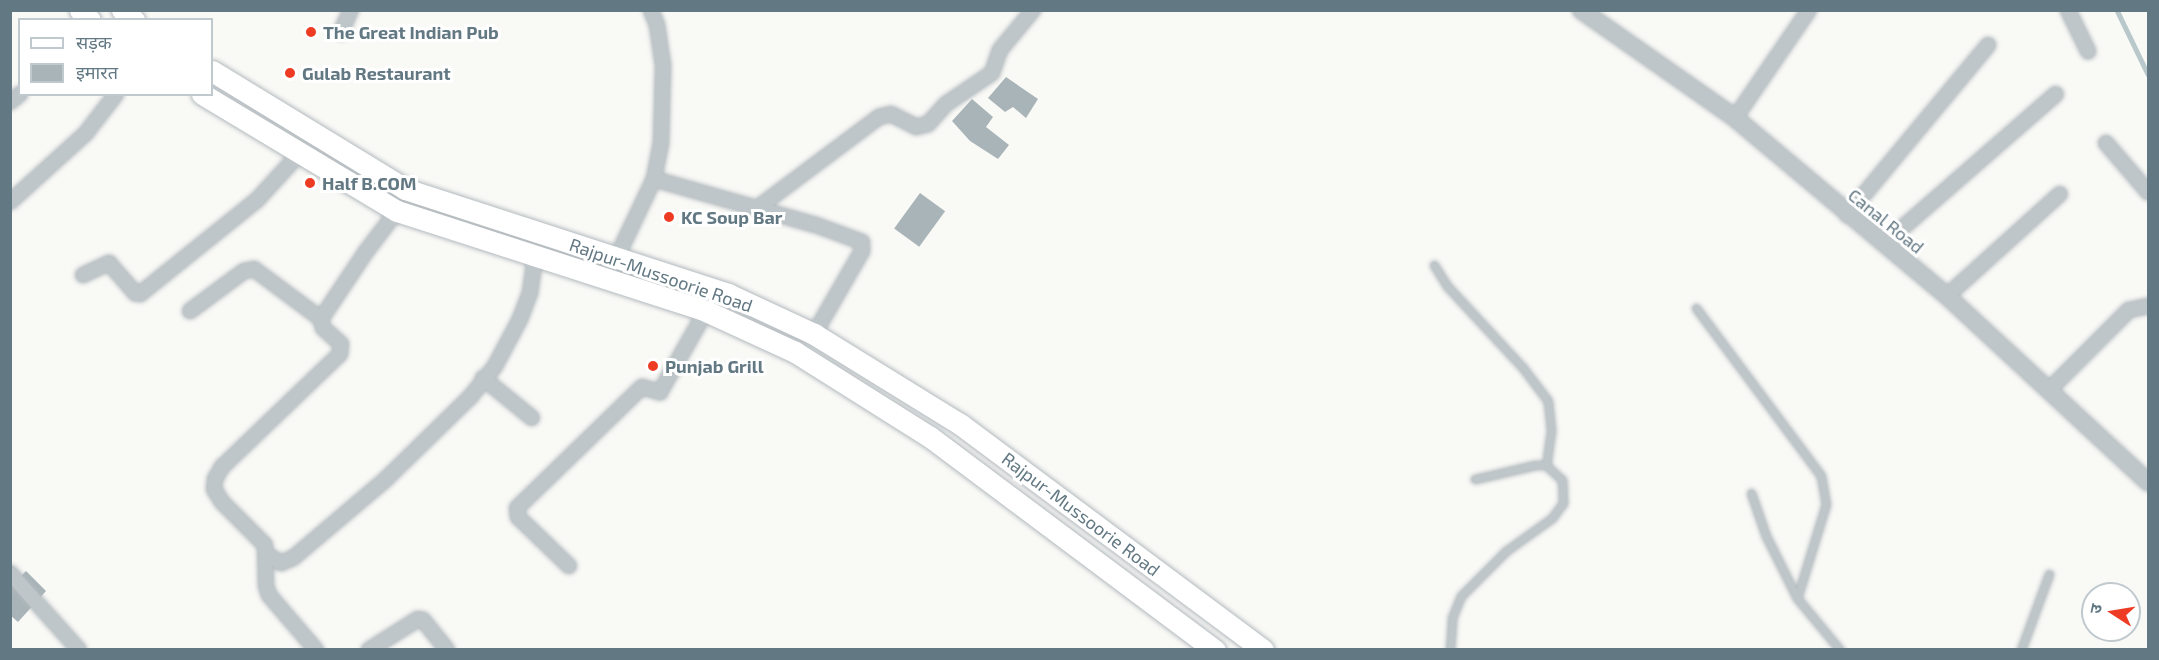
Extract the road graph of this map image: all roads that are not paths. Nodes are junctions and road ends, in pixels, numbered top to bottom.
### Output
1 (351, 10) edge
2 (651, 10) edge
3 (1033, 10) edge
4 (1581, 10) edge
5 (1809, 10) edge
6 (2068, 10) edge
7 (341, 32) dead end
8 (1988, 45) dead end
9 (2088, 51) dead end
10 (213, 72) edge
11 (2056, 94) dead end
12 (114, 96) edge
13 (205, 96) edge
14 (1735, 118) junction
15 (2106, 143) dead end
16 (299, 154) junction
17 (654, 179) junction
18 (2148, 192) edge
19 (2060, 194) dead end
20 (10, 202) edge
21 (756, 209) junction
22 (397, 211) junction
23 (1847, 215) junction
24 (1884, 244) junction
25 (535, 256) junction
26 (616, 259) junction
27 (1434, 265) dead end
28 (83, 274) dead end
29 (690, 282) junction
30 (1947, 297) junction
31 (680, 303) junction
32 (2148, 306) edge
33 (1696, 308) dead end
34 (190, 311) dead end
35 (706, 311) junction
36 (321, 319) junction
37 (814, 334) junction
38 (483, 378) junction
39 (2050, 388) junction
40 (532, 418) dead end
41 (1546, 465) junction
42 (1475, 479) dead end
43 (2148, 482) edge
44 (1751, 493) dead end
45 (266, 554) junction
46 (569, 566) dead end
47 (10, 573) edge
48 (2049, 574) dead end
49 (1797, 598) junction
50 (79, 650) edge
51 (316, 650) edge
52 (369, 650) edge
53 (447, 650) edge
54 (1215, 650) edge
55 (1263, 650) edge
56 (1450, 650) edge
57 (1840, 650) edge
58 (2021, 650) edge

1 - 7 street
2 - 17 street
3 - 21 street
4 - 14 street, Canal Road
5 - 14 street
6 - 9 street
8 - 23 street
10 - 26 main road, Rajpur-Mussoorie Road
11 - 24 street
12 - 20 street
13 - 16 main road, Rajpur-Mussoorie Road
14 - 23 street, Canal Road
15 - 18 street
16 - 22 main road, Rajpur-Mussoorie Road
16 - 28 street
17 - 21 street
17 - 26 street
19 - 30 street
21 - 37 street
22 - 25 main road, Rajpur-Mussoorie Road
22 - 36 street
23 - 24 street, Canal Road
24 - 30 street, Canal Road
25 - 31 main road, Rajpur-Mussoorie Road
25 - 38 street
26 - 29 main road, Rajpur-Mussoorie Road
27 - 41 lane
29 - 31 main road
29 - 37 main road, Rajpur-Mussoorie Road
30 - 39 street, Canal Road
31 - 35 main road, Rajpur-Mussoorie Road
32 - 39 street
33 - 49 lane
34 - 36 street
35 - 46 street
35 - 54 main road, Rajpur-Mussoorie Road
36 - 45 street
37 - 55 main road, Rajpur-Mussoorie Road
38 - 40 street
38 - 45 street
39 - 43 street, Canal Road
41 - 42 lane
41 - 56 lane
44 - 49 lane
45 - 51 street
47 - 50 street
48 - 58 lane
49 - 57 lane
52 - 53 street

